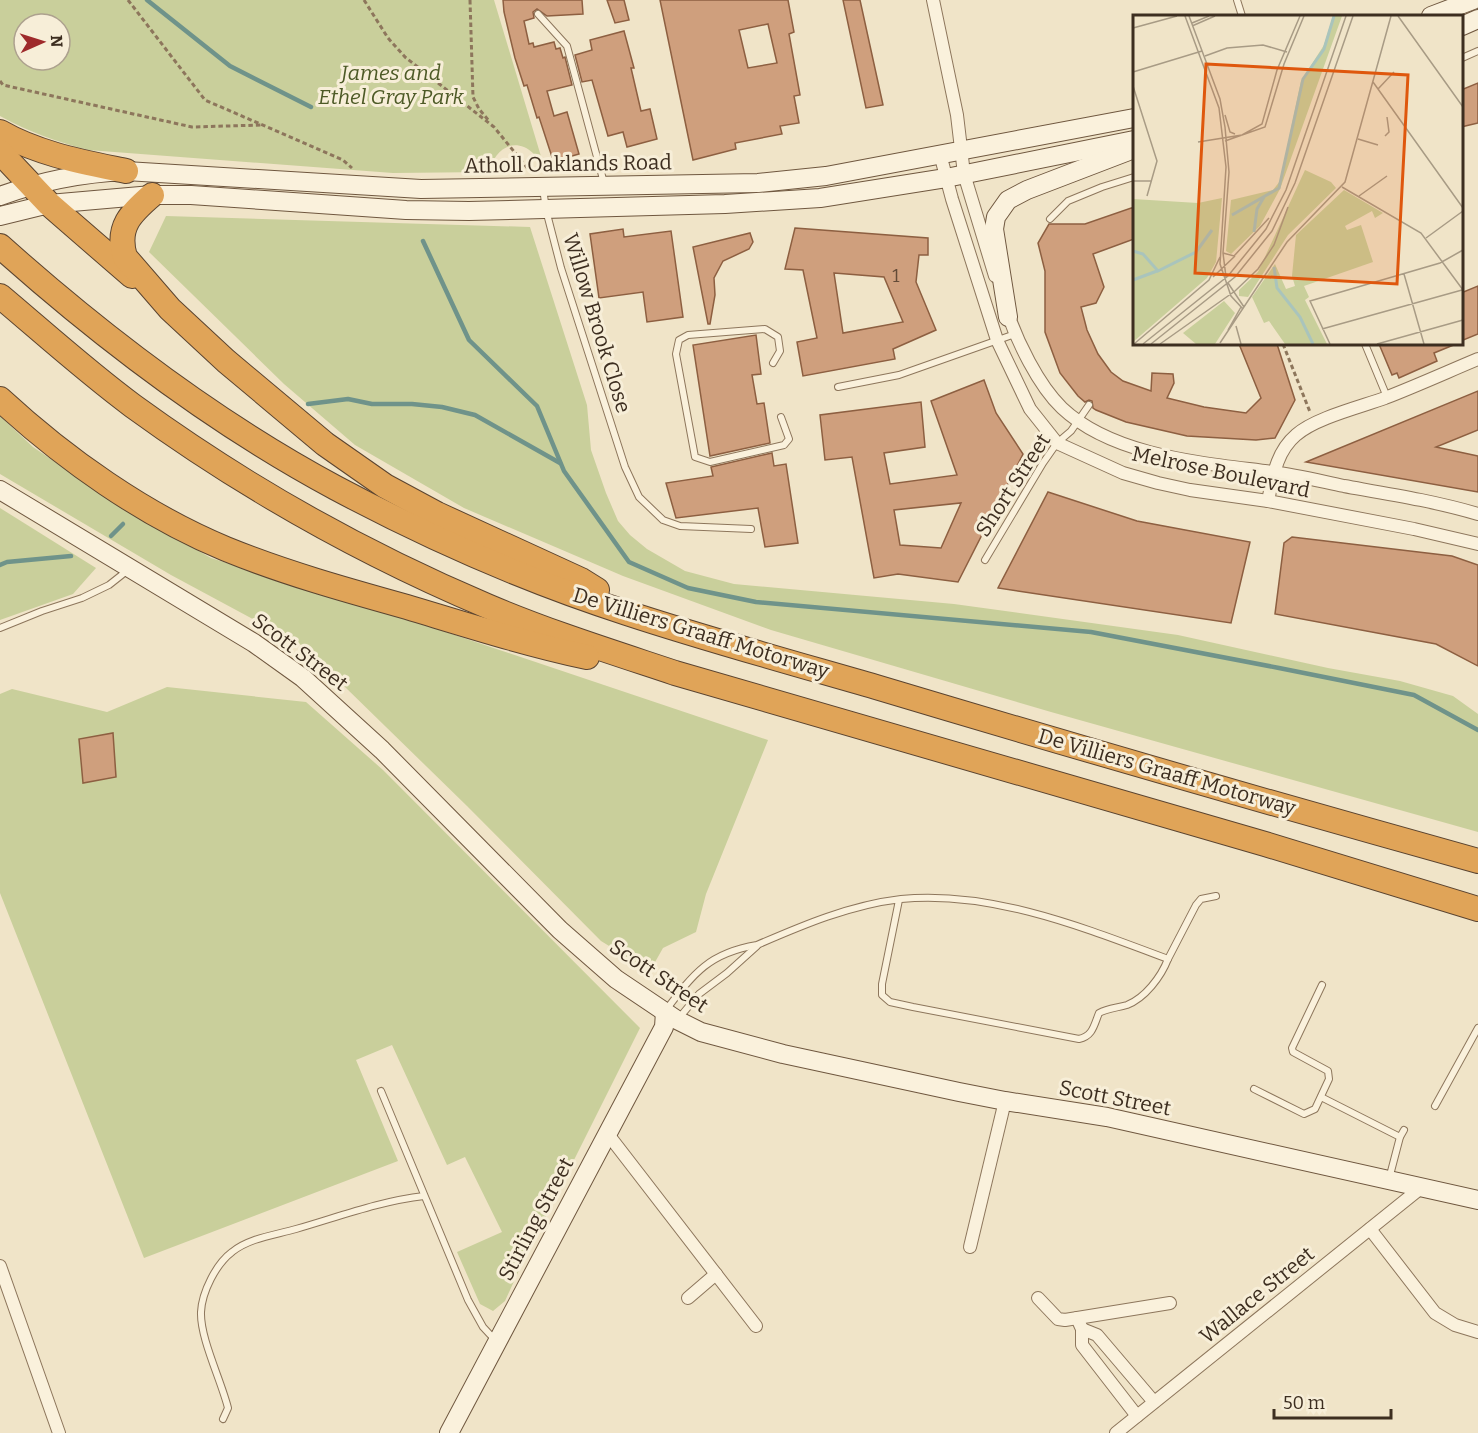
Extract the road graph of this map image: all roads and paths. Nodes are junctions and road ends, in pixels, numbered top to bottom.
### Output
1 (128, 0) edge
2 (364, 0) edge
3 (470, 0) edge
4 (933, 0) edge
5 (1237, 0) edge
6 (1473, 0) edge
7 (538, 14) dead end
8 (1242, 15) edge
9 (1434, 15) edge
10 (1478, 19) edge
11 (1463, 25) edge
12 (1478, 51) edge
13 (1463, 57) edge
14 (0, 81) edge
15 (1133, 118) edge
16 (263, 125) junction
17 (494, 127) junction
18 (0, 132) edge
19 (1133, 140) edge
20 (1133, 149) edge
21 (960, 150) junction
22 (0, 152) edge
23 (940, 154) junction
24 (126, 171) junction
25 (964, 174) junction
26 (1133, 177) edge
27 (946, 178) junction
28 (373, 186) junction
29 (605, 186) junction
30 (543, 188) junction
31 (14, 191) edge
32 (152, 195) junction
33 (49, 204) junction
34 (546, 210) junction
35 (0, 216) edge
36 (1050, 219) dead end
37 (0, 246) edge
38 (0, 296) edge
39 (170, 309) junction
40 (1012, 325) junction
41 (998, 340) junction
42 (1283, 345) edge
43 (1365, 345) edge
44 (1478, 359) edge
45 (772, 363) dead end
46 (838, 387) dead end
47 (1388, 397) junction
48 (0, 399) edge
49 (1089, 405) dead end
50 (781, 417) dead end
51 (1314, 424) junction
52 (1074, 426) junction
53 (1057, 443) junction
54 (1273, 472) junction
55 (0, 490) edge
56 (1268, 501) junction
57 (1478, 514) edge
58 (751, 529) dead end
59 (1478, 544) edge
60 (985, 560) dead end
61 (131, 568) junction
62 (623, 612) junction
63 (0, 628) edge
64 (675, 673) junction
65 (1478, 861) edge
66 (1216, 896) dead end
67 (899, 900) junction
68 (1478, 909) edge
69 (757, 945) junction
70 (1168, 959) junction
71 (1322, 985) dead end
72 (668, 1020) junction
73 (1478, 1028) edge
74 (1254, 1089) dead end
75 (381, 1091) dead end
76 (1320, 1097) junction
77 (1005, 1101) junction
78 (1436, 1106) dead end
79 (1404, 1130) dead end
80 (607, 1133) junction
81 (1400, 1137) junction
82 (1389, 1179) junction
83 (1422, 1187) junction
84 (424, 1196) junction
85 (1478, 1200) edge
86 (1370, 1229) junction
87 (970, 1247) dead end
88 (0, 1266) edge
89 (716, 1274) junction
90 (688, 1298) dead end
91 (1038, 1298) dead end
92 (1170, 1303) dead end
93 (1080, 1323) junction
94 (756, 1326) dead end
95 (1478, 1332) edge
96 (497, 1341) junction
97 (1154, 1402) junction
98 (1137, 1416) junction
99 (223, 1419) dead end
100 (59, 1433) edge
101 (449, 1433) edge
102 (1116, 1433) edge

1 - 16 path
2 - 17 path
3 - 17 path
4 - 21 street, Melrose Boulevard
5 - 8 lane
6 - 9 street
7 - 29 lane
10 - 11 street
12 - 13 lane
14 - 16 path
15 - 21 street, Atholl Oaklands Road
16 - 28 path
17 - 30 path
18 - 24 highway
19 - 25 street, Atholl Oaklands Road
20 - 40 street
21 - 23 street, Atholl Oaklands Road
21 - 25 street, Melrose Boulevard
22 - 31 highway
23 - 27 street, Melrose Boulevard
23 - 29 street, Atholl Oaklands Road
24 - 28 street, Atholl Oaklands Road
24 - 31 street, Atholl Oaklands Road
25 - 27 street, Atholl Oaklands Road
25 - 40 street, Melrose Boulevard
26 - 36 lane
27 - 34 street, Atholl Oaklands Road
27 - 41 street, Melrose Boulevard
28 - 30 street, Atholl Oaklands Road
29 - 30 street, Atholl Oaklands Road
30 - 34 lane, Willow Brook Close
31 - 33 highway
32 - 33 street, Atholl Oaklands Road
32 - 34 street, Atholl Oaklands Road
32 - 39 highway
33 - 35 street, Atholl Oaklands Road
33 - 39 highway
34 - 58 lane, Willow Brook Close
37 - 62 highway, De Villiers Graaff Motorway
38 - 64 highway
39 - 62 highway
40 - 41 lane
40 - 52 street, Melrose Boulevard
41 - 46 lane
41 - 53 street, Melrose Boulevard
42 - 51 path
43 - 47 lane
44 - 47 street
45 - 50 lane
47 - 51 street
48 - 64 highway
49 - 52 lane, Short Street
51 - 54 street
52 - 53 lane, Short Street
52 - 54 street, Melrose Boulevard
53 - 56 street, Melrose Boulevard
53 - 60 lane, Short Street
54 - 56 street
54 - 57 street, Melrose Boulevard
55 - 61 street, Scott Street
56 - 59 street, Melrose Boulevard
61 - 63 lane
61 - 72 street, Scott Street
62 - 65 highway, De Villiers Graaff Motorway
64 - 68 highway
66 - 70 lane
67 - 69 lane
67 - 70 lane
67 - 70 lane
69 - 72 lane
69 - 72 lane
71 - 76 lane
72 - 77 street, Scott Street
72 - 80 street, Stirling Street
73 - 78 lane
74 - 76 lane
75 - 84 lane
76 - 81 lane
77 - 82 street, Scott Street
77 - 87 street
79 - 81 lane
80 - 89 street
80 - 96 street, Stirling Street
81 - 82 lane
82 - 83 street, Scott Street
83 - 85 street, Scott Street
83 - 86 street, Wallace Street
84 - 96 lane
84 - 99 lane
86 - 95 street
86 - 97 street, Wallace Street
88 - 100 street
89 - 90 street
89 - 94 street
91 - 93 street
92 - 93 street
93 - 97 street
93 - 98 street
96 - 101 street, Stirling Street
97 - 98 street, Wallace Street
98 - 102 street, Wallace Street

